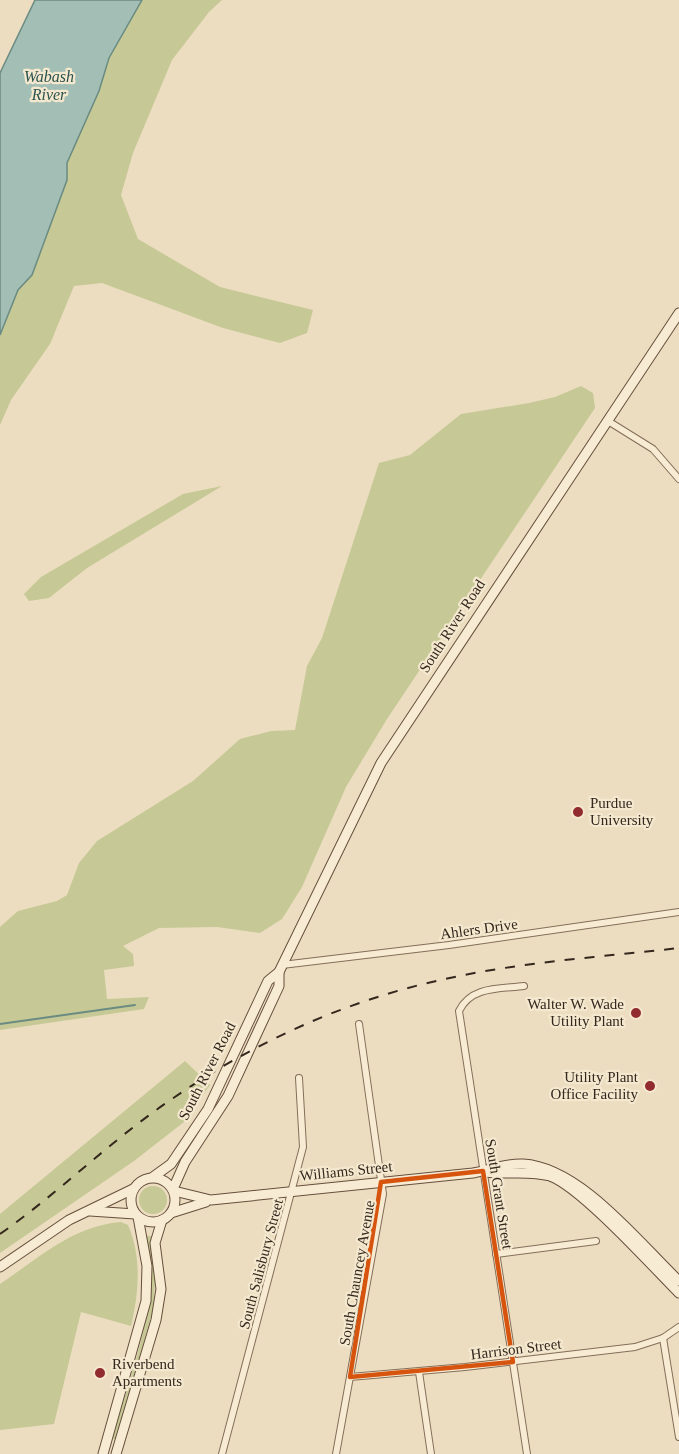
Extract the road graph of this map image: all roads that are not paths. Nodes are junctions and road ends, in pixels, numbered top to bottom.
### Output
1 (679, 313) edge
2 (608, 421) junction
3 (679, 479) edge
4 (679, 912) edge
5 (280, 969) junction
6 (524, 986) dead end
7 (359, 1024) dead end
8 (299, 1078) dead end
9 (483, 1171) junction
10 (153, 1177) junction
11 (381, 1182) junction
12 (133, 1189) junction
13 (173, 1190) junction
14 (293, 1191) junction
15 (211, 1200) junction
16 (90, 1211) junction
17 (171, 1213) junction
18 (136, 1215) junction
19 (162, 1220) junction
20 (596, 1241) dead end
21 (496, 1254) junction
22 (0, 1267) edge
23 (679, 1281) edge
24 (679, 1293) edge
25 (679, 1327) edge
26 (663, 1338) junction
27 (513, 1362) junction
28 (419, 1372) junction
29 (351, 1377) junction
30 (679, 1437) edge
31 (106, 1444) junction
32 (103, 1454) edge
33 (109, 1454) edge
34 (117, 1454) edge
35 (222, 1454) edge
36 (336, 1454) edge
37 (431, 1454) edge
38 (527, 1454) edge

1 - 2 main road, South River Road
2 - 3 street
2 - 5 main road, South River Road
4 - 5 street, Ahlers Drive
5 - 10 main road, South River Road
5 - 13 main road, South River Road
6 - 9 street, South Grant Street
7 - 11 street, South Chauncey Avenue
8 - 14 street, South Salisbury Street
9 - 11 main road, Williams Street
9 - 21 street, South Grant Street
9 - 23 main road, Williams Street
9 - 24 main road, Williams Street
10 - 12 main road
10 - 13 main road
11 - 14 main road, Williams Street
11 - 29 street, South Chauncey Avenue
12 - 16 main road
12 - 18 main road
13 - 15 main road, Williams Street
13 - 17 main road
14 - 15 main road, Williams Street
14 - 35 street, South Salisbury Street
15 - 17 main road, Williams Street
16 - 18 main road
16 - 22 main road
17 - 19 main road
18 - 19 main road
18 - 31 main road
19 - 34 main road
20 - 21 street
21 - 27 street, South Grant Street
25 - 26 street, Harrison Street
26 - 27 street, Harrison Street
26 - 30 street
27 - 28 street, Harrison Street
27 - 38 street, South Grant Street
28 - 29 street, Harrison Street
28 - 37 street
29 - 36 street, South Chauncey Avenue
31 - 32 main road
31 - 33 main road

